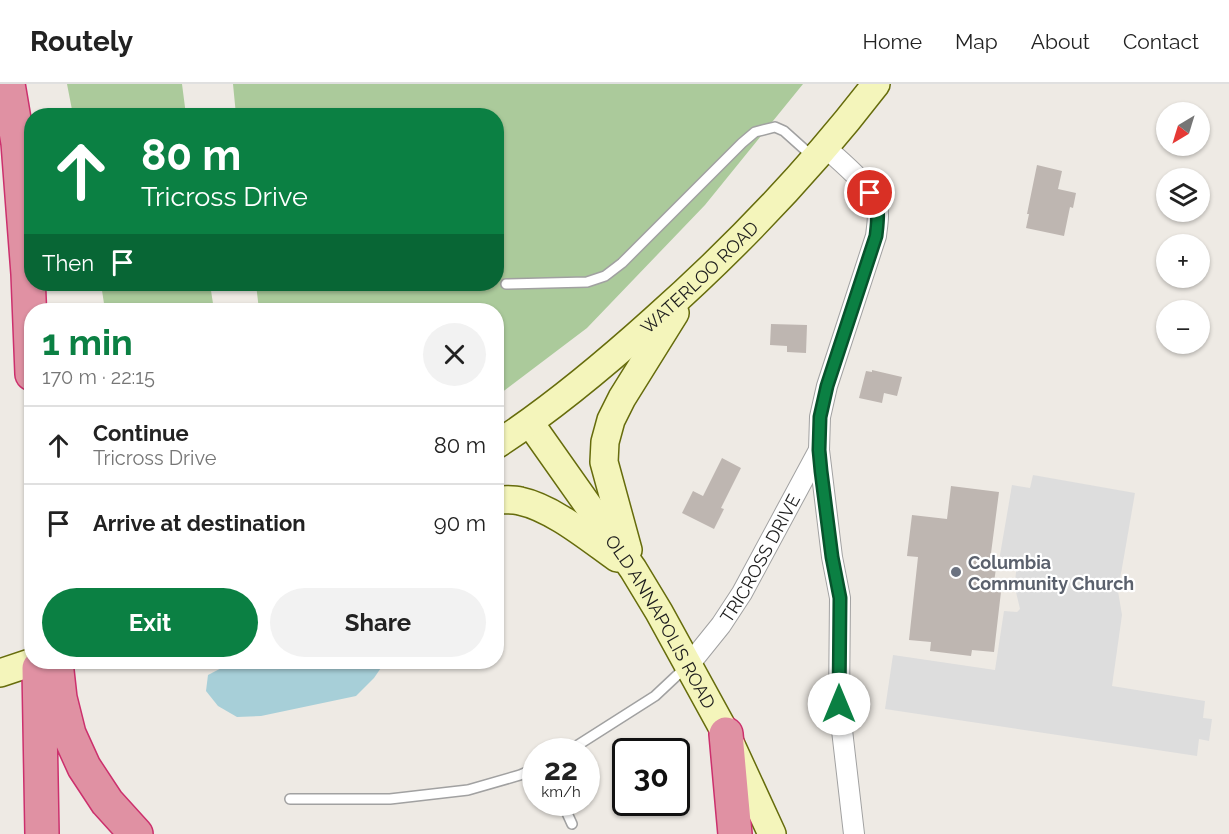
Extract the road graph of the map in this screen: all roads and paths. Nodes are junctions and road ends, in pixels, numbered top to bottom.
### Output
1 (8, 84) edge
2 (876, 84) edge
3 (820, 153) junction
4 (24, 222) edge
5 (506, 284) dead end
6 (693, 285) junction
7 (530, 423) junction
8 (504, 440) edge
9 (819, 450) junction
10 (504, 500) edge
11 (633, 568) junction
12 (24, 665) edge
13 (688, 666) junction
14 (39, 669) edge
15 (57, 669) edge
16 (0, 673) edge
17 (726, 734) junction
18 (589, 738) edge
19 (522, 774) edge
20 (290, 799) dead end
21 (568, 816) edge
22 (572, 824) dead end
23 (42, 834) edge
24 (136, 834) edge
25 (735, 834) edge
26 (772, 834) edge
27 (854, 834) edge

1 - 4 highway
2 - 3 main road, WATERLOO ROAD
3 - 5 lane
3 - 6 main road, WATERLOO ROAD
3 - 9 street, TRICROSS DRIVE
6 - 7 main road, WATERLOO ROAD
6 - 11 main road
7 - 8 main road, WATERLOO ROAD
7 - 11 main road, OLD ANNAPOLIS ROAD
9 - 13 street, TRICROSS DRIVE
9 - 27 street
10 - 11 main road
11 - 13 main road, OLD ANNAPOLIS ROAD
12 - 16 main road
13 - 17 main road, OLD ANNAPOLIS ROAD
13 - 18 lane
14 - 23 highway
15 - 24 highway
17 - 25 highway
17 - 26 main road, OLD ANNAPOLIS ROAD
19 - 20 lane
21 - 22 lane

